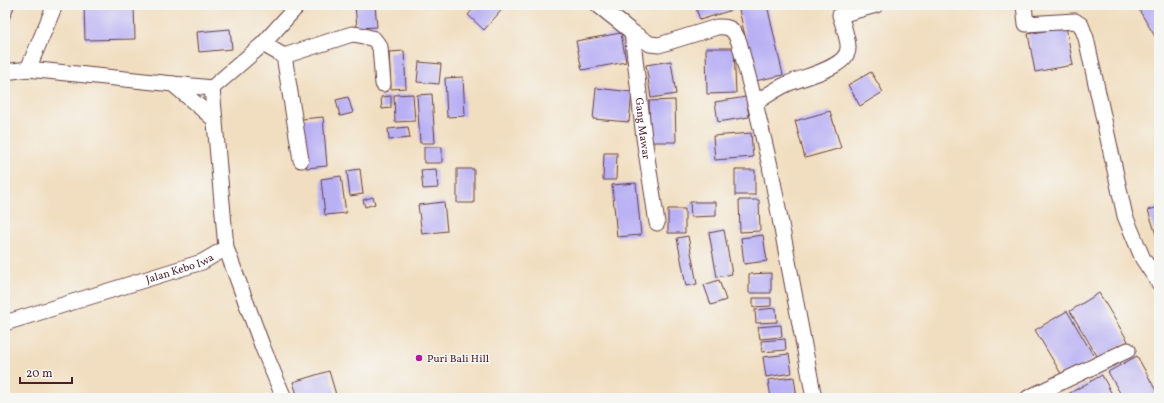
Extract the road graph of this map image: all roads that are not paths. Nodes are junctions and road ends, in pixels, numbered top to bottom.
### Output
1 (55, 5) edge
2 (298, 5) edge
3 (598, 5) edge
4 (876, 5) edge
5 (1024, 5) edge
6 (632, 32) junction
7 (263, 44) junction
8 (284, 56) junction
9 (28, 69) junction
10 (5, 72) edge
11 (173, 84) junction
12 (383, 84) dead end
13 (212, 88) junction
14 (755, 103) junction
15 (215, 120) junction
16 (301, 160) dead end
17 (657, 223) dead end
18 (226, 248) junction
19 (1159, 283) edge
20 (6, 322) edge
21 (1128, 350) dead end
22 (284, 398) edge
23 (814, 398) edge
24 (1028, 398) edge

1 - 9 street
2 - 7 street
3 - 6 street
4 - 14 street
5 - 19 street
6 - 14 street
6 - 17 street, Gang Mawar
7 - 8 street
7 - 13 street
8 - 12 street
8 - 16 street
9 - 10 street
9 - 11 street
11 - 13 street
11 - 15 street
13 - 15 street, Jalan Kebo Iwa
14 - 23 street
15 - 18 street, Jalan Kebo Iwa
18 - 20 street, Jalan Kebo Iwa
18 - 22 street
21 - 24 street

